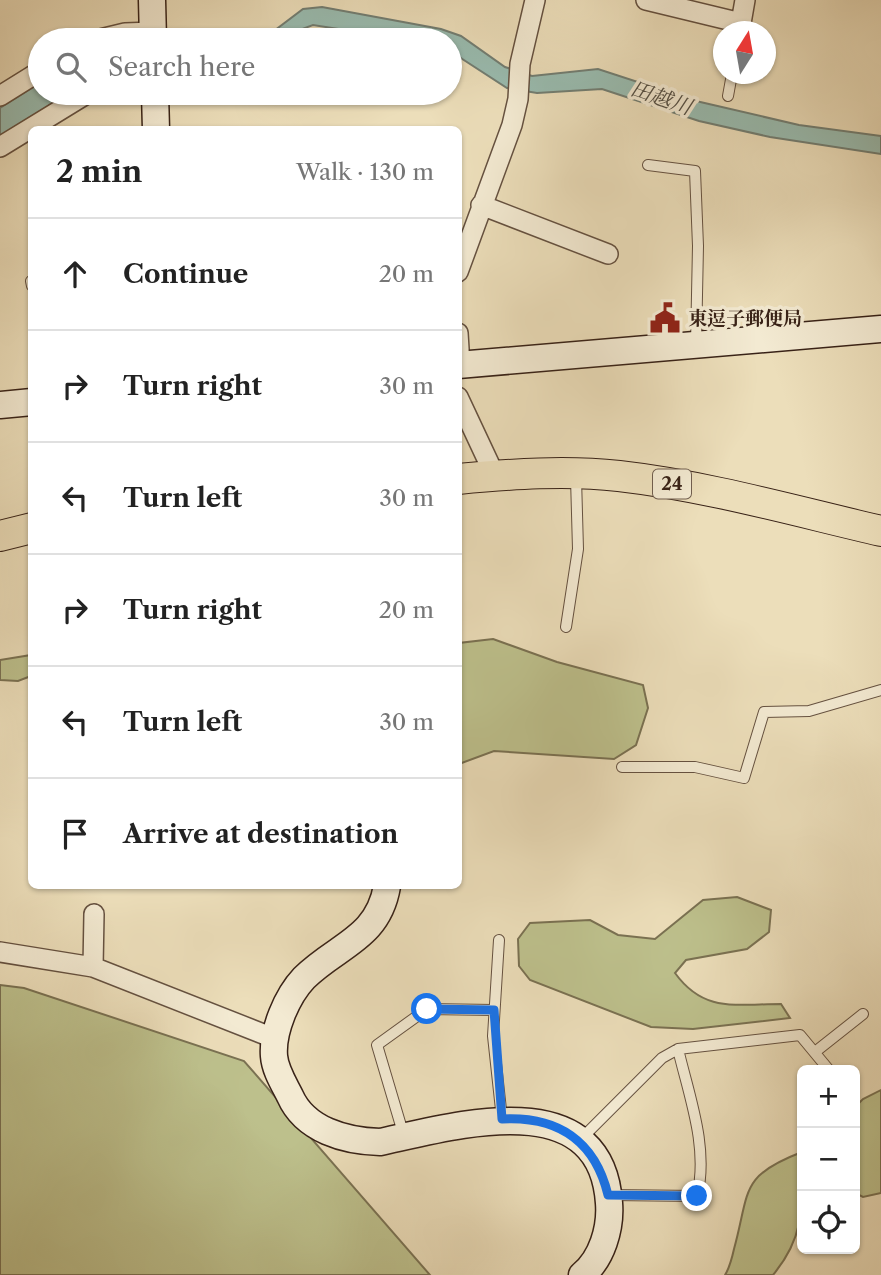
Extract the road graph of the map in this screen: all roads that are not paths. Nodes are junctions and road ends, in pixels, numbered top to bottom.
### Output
1 (152, 0) edge
2 (535, 0) edge
3 (646, 0) edge
4 (745, 0) edge
5 (719, 21) edge
6 (741, 21) edge
7 (153, 28) edge
8 (28, 78) edge
9 (730, 84) edge
10 (0, 96) edge
11 (728, 96) dead end
12 (68, 105) edge
13 (155, 105) edge
14 (34, 126) edge
15 (156, 126) edge
16 (28, 130) edge
17 (0, 147) edge
18 (648, 164) dead end
19 (481, 205) junction
20 (608, 254) dead end
21 (462, 260) edge
22 (881, 329) edge
23 (696, 344) junction
24 (462, 365) edge
25 (28, 402) edge
26 (0, 405) edge
27 (462, 406) edge
28 (576, 474) junction
29 (495, 476) junction
30 (462, 479) edge
31 (28, 529) edge
32 (881, 531) edge
33 (0, 536) edge
34 (566, 627) dead end
35 (881, 690) edge
36 (622, 767) dead end
37 (386, 889) edge
38 (94, 914) dead end
39 (499, 940) dead end
40 (0, 952) edge
41 (93, 967) junction
42 (494, 1010) junction
43 (863, 1014) dead end
44 (276, 1039) junction
45 (678, 1049) junction
46 (814, 1052) junction
47 (825, 1065) edge
48 (502, 1119) junction
49 (405, 1136) junction
50 (580, 1140) junction
51 (608, 1195) junction
52 (582, 1275) edge

1 - 7 street
2 - 19 street
3 - 5 street
4 - 6 street
8 - 10 street
9 - 11 lane
12 - 14 street
13 - 15 street
16 - 17 street
18 - 23 lane
19 - 20 street
19 - 21 street
22 - 23 street
23 - 24 street
25 - 26 street
27 - 29 street
28 - 29 main road, 24
28 - 32 main road, 24
28 - 34 lane
29 - 30 main road, 24
31 - 33 main road
35 - 36 lane
37 - 44 street
38 - 41 street
39 - 42 lane
40 - 41 street
41 - 44 street
42 - 48 lane
42 - 49 lane
43 - 46 lane
44 - 49 street
45 - 46 lane
45 - 50 lane
45 - 51 lane
46 - 47 lane
48 - 49 street
48 - 50 street
50 - 51 street
51 - 52 street

